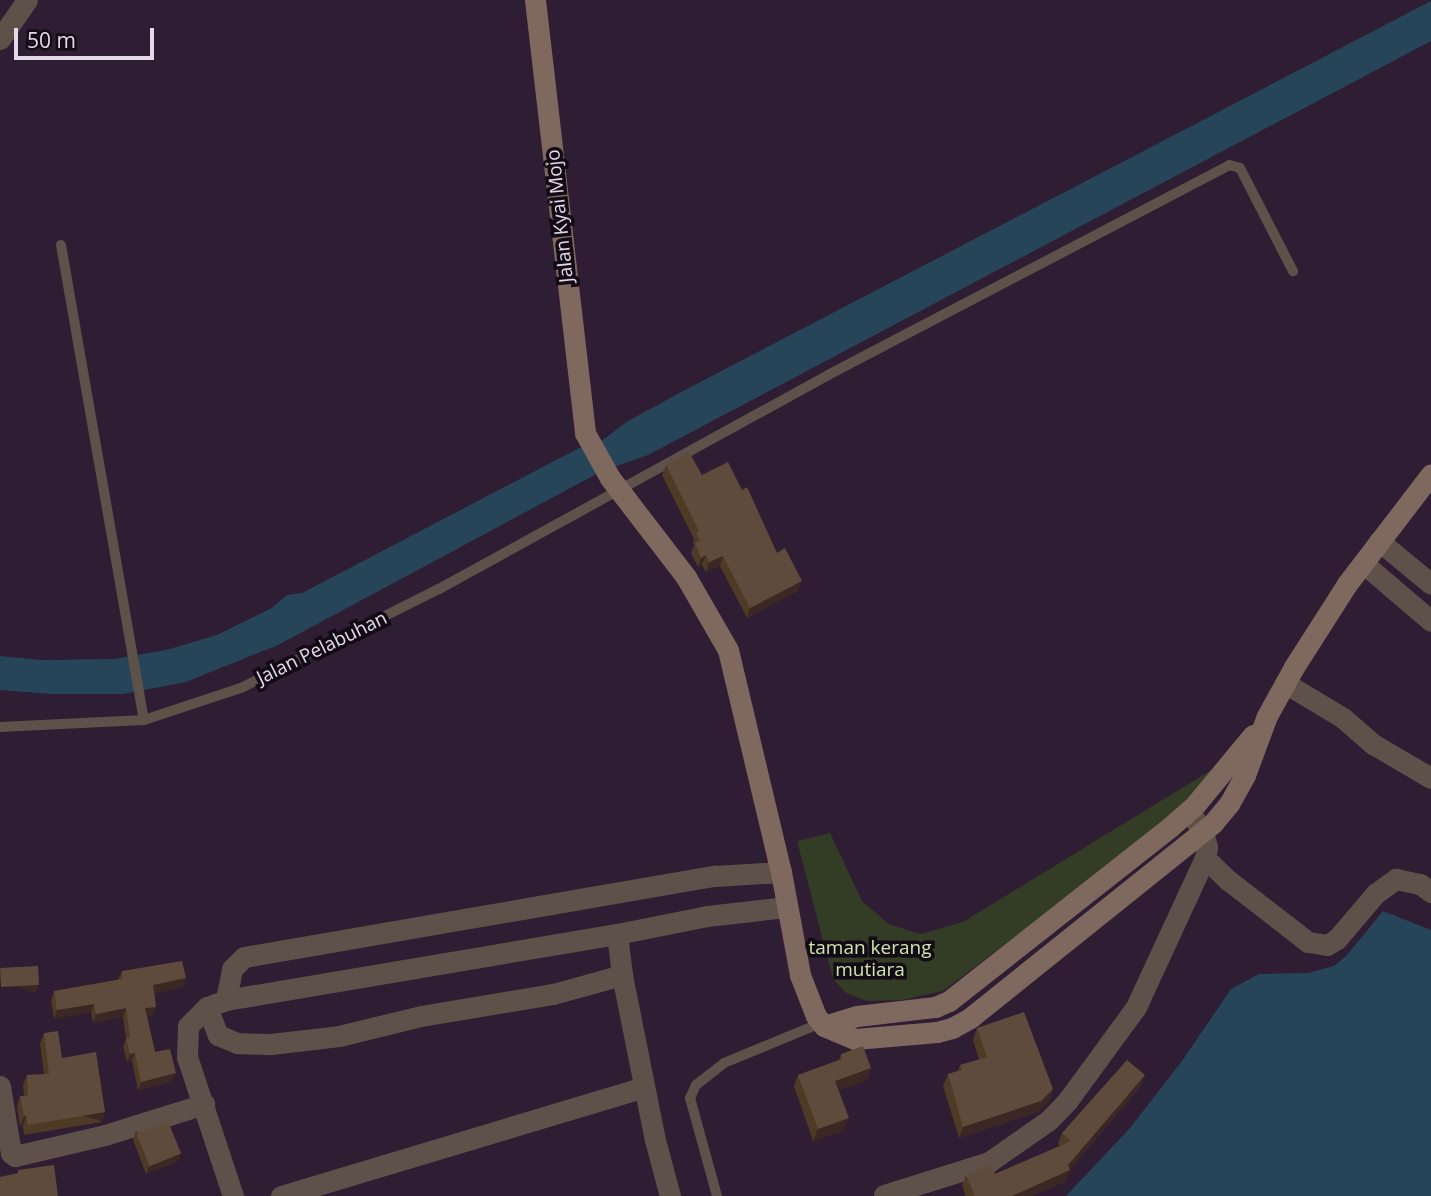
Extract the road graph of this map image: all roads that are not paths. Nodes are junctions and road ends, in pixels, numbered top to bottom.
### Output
1 (27, 0) edge
2 (535, 0) edge
3 (0, 39) edge
4 (61, 245) dead end
5 (1293, 271) dead end
6 (1431, 474) edge
7 (614, 484) junction
8 (1379, 541) junction
9 (1363, 563) junction
10 (1431, 584) edge
11 (1431, 621) edge
12 (1285, 683) junction
13 (1267, 716) junction
14 (144, 720) junction
15 (0, 727) edge
16 (1431, 778) edge
17 (1189, 811) junction
18 (1203, 832) junction
19 (1205, 858) junction
20 (781, 872) junction
21 (1431, 892) edge
22 (786, 907) junction
23 (617, 934) junction
24 (622, 975) junction
25 (949, 1001) junction
26 (217, 1004) junction
27 (823, 1024) junction
28 (952, 1028) junction
29 (0, 1086) edge
30 (644, 1087) junction
31 (204, 1104) junction
32 (884, 1195) edge
33 (233, 1196) edge
34 (281, 1196) edge
35 (670, 1196) edge
36 (717, 1196) edge

1 - 3 street
2 - 7 main road, Jalan Kyai Mojo
4 - 14 lane
5 - 7 lane, Jalan Pelabuhan
6 - 8 main road
7 - 14 lane, Jalan Pelabuhan
7 - 20 main road
8 - 9 main road
8 - 10 street
9 - 11 street
9 - 12 main road
12 - 13 main road
12 - 16 street
13 - 17 main road
13 - 18 main road
14 - 15 lane, Jalan Pelabuhan
17 - 18 street
17 - 25 main road
18 - 19 street
18 - 28 main road
19 - 21 street
19 - 32 street
20 - 22 main road
20 - 26 street
22 - 23 street
22 - 27 main road
23 - 24 street
23 - 26 street
24 - 26 street
24 - 30 street
25 - 27 main road
25 - 28 main road
26 - 31 street
27 - 28 main road
27 - 36 lane
29 - 31 street
30 - 34 street
30 - 35 street
31 - 33 street

